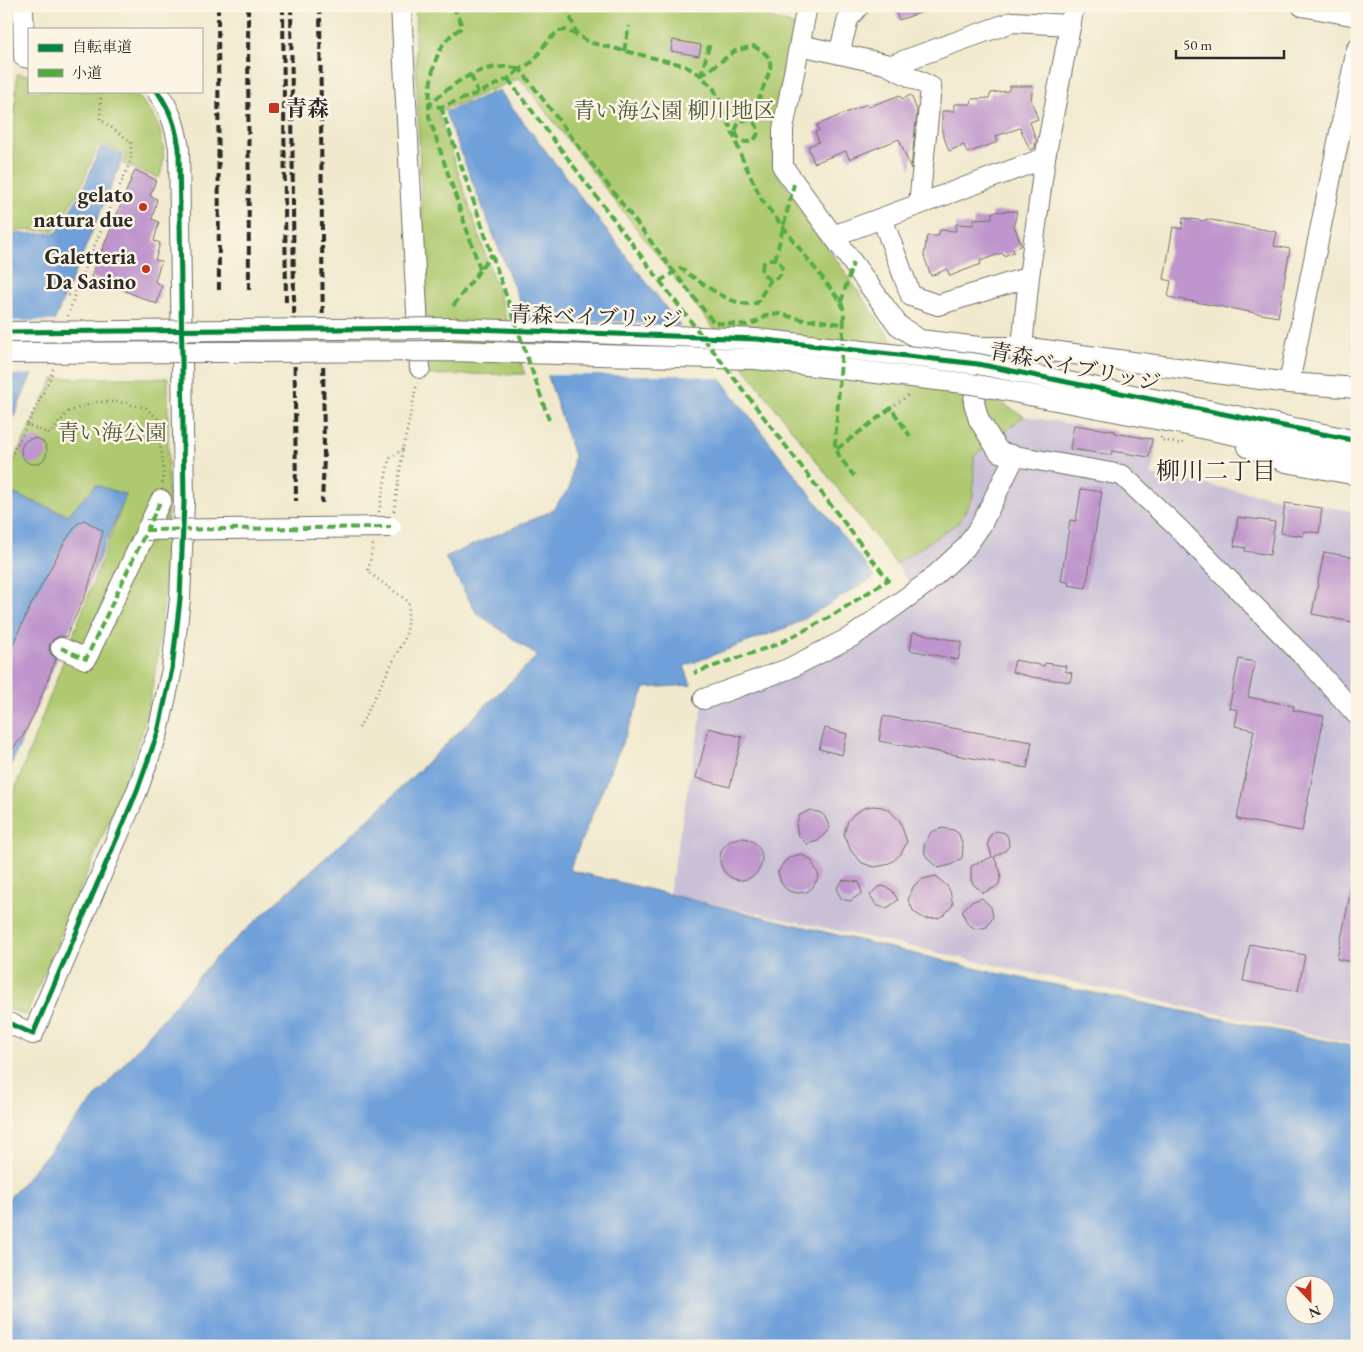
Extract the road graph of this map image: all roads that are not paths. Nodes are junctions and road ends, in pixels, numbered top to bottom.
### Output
1 (23, 6) edge
2 (401, 6) edge
3 (808, 6) edge
4 (859, 6) edge
5 (1302, 6) edge
6 (1352, 12) edge
7 (1073, 16) edge
8 (800, 45) junction
9 (1357, 49) edge
10 (839, 54) junction
11 (20, 57) edge
12 (889, 66) junction
13 (158, 92) edge
14 (1045, 158) junction
15 (919, 204) junction
16 (882, 218) junction
17 (833, 236) junction
18 (1029, 277) junction
19 (6, 332) edge
20 (979, 347) junction
21 (1022, 347) junction
22 (6, 353) edge
23 (420, 368) road end
24 (1289, 383) junction
25 (1357, 388) edge
26 (1213, 411) junction
27 (1183, 418) junction
28 (1357, 427) edge
29 (1357, 441) edge
30 (1015, 456) junction
31 (1357, 460) edge
32 (1357, 474) edge
33 (161, 500) dead end
34 (385, 521) road end
35 (146, 530) junction
36 (61, 648) dead end
37 (704, 699) dead end
38 (1357, 715) edge
39 (6, 1022) edge

1 - 11 street
2 - 23 street
3 - 8 street
4 - 10 street
5 - 6 street
7 - 12 street
7 - 14 street
8 - 10 street
8 - 17 street
9 - 24 street
10 - 12 street
12 - 15 street
13 - 39 street
14 - 15 street
14 - 18 street
15 - 16 street
16 - 17 street
16 - 18 street
17 - 20 street
18 - 21 street
19 - 27 street, 青森ベイブリッジ, bridge
20 - 21 street
20 - 30 street
21 - 24 street
22 - 27 street, 青森ベイブリッジ, bridge
24 - 25 street
26 - 27 street
26 - 28 street
26 - 29 street
27 - 31 street
27 - 32 street
30 - 37 street
30 - 38 street
33 - 35 street
34 - 35 street, bridge
35 - 36 street

